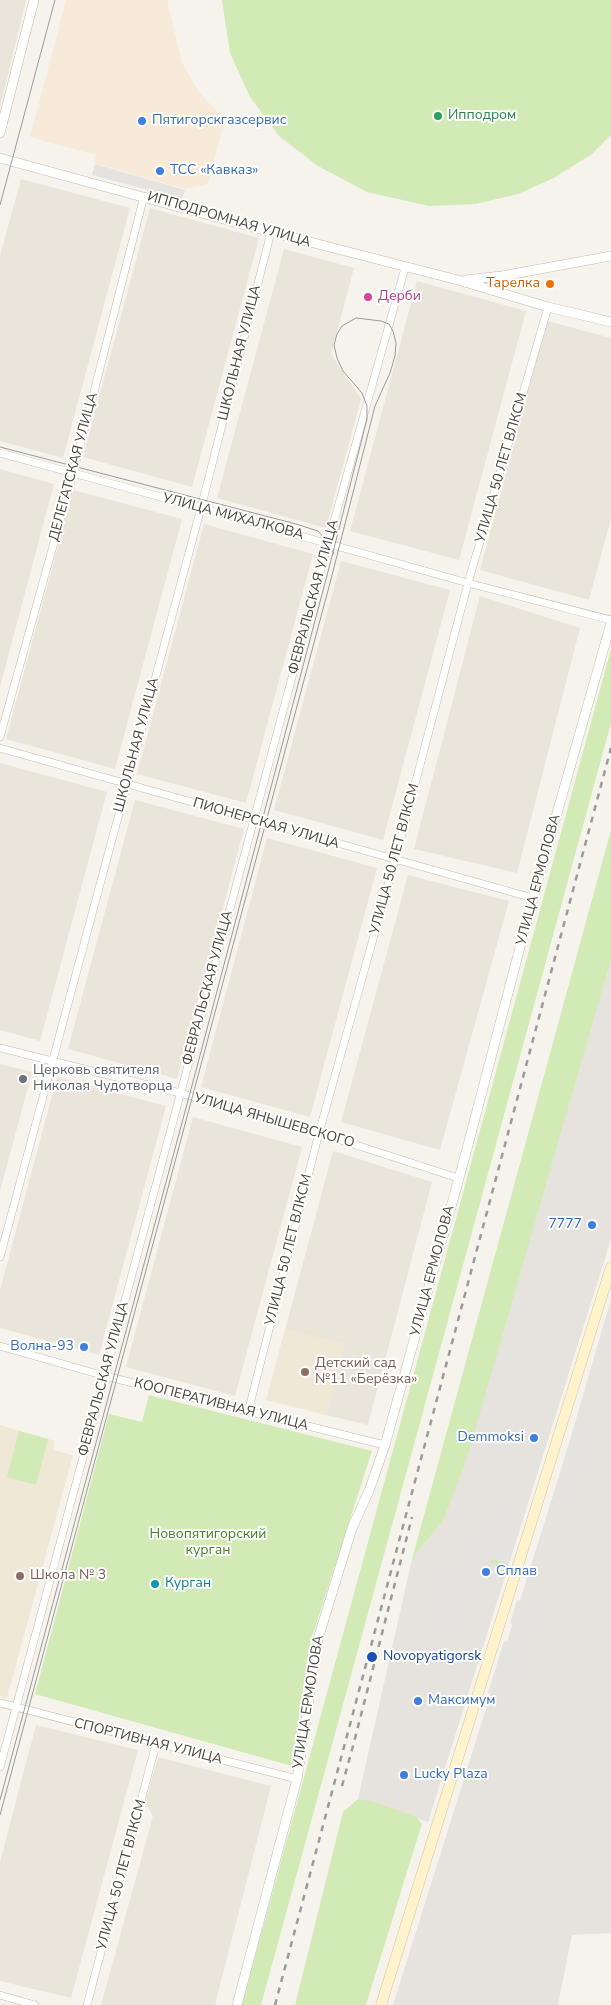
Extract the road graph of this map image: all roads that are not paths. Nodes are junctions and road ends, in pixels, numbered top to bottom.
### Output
1 (34, 0) edge
2 (0, 134) edge
3 (0, 158) edge
4 (144, 196) junction
5 (271, 232) junction
6 (611, 256) edge
7 (405, 268) junction
8 (458, 280) junction
9 (548, 307) junction
10 (611, 322) edge
11 (0, 453) edge
12 (73, 474) junction
13 (201, 508) junction
14 (328, 543) junction
15 (468, 584) junction
16 (611, 622) edge
17 (0, 737) edge
18 (0, 748) edge
19 (126, 785) junction
20 (253, 821) junction
21 (395, 860) junction
22 (533, 898) junction
23 (0, 1048) edge
24 (52, 1062) junction
25 (180, 1093) junction
26 (319, 1133) junction
27 (458, 1178) junction
28 (0, 1257) edge
29 (611, 1266) edge
30 (0, 1346) edge
31 (105, 1376) junction
32 (248, 1412) junction
33 (385, 1445) junction
34 (0, 1703) edge
35 (15, 1708) junction
36 (156, 1744) junction
37 (0, 1767) edge
38 (297, 1779) junction
39 (0, 1995) edge
40 (35, 2005) edge
41 (87, 2005) edge
42 (237, 2005) edge
43 (381, 2005) edge

1 - 2 street
3 - 4 street, ИППОДРОМНАЯ УЛИЦА
4 - 5 street, ИППОДРОМНАЯ УЛИЦА
4 - 12 street, ДЕЛЕГАТСКАЯ УЛИЦА
5 - 7 street, ИППОДРОМНАЯ УЛИЦА
5 - 13 street, ШКОЛЬНАЯ УЛИЦА
6 - 8 street, ИППОДРОМНАЯ УЛИЦА
7 - 8 street, ИППОДРОМНАЯ УЛИЦА
7 - 14 street, ФЕВРАЛЬСКАЯ УЛИЦА
8 - 9 street, ИППОДРОМНАЯ УЛИЦА
9 - 10 street, ИППОДРОМНАЯ УЛИЦА
9 - 15 street, УЛИЦА 50 ЛЕТ ВЛКСМ
11 - 12 street, УЛИЦА МИХАЛКОВА
12 - 13 street, УЛИЦА МИХАЛКОВА
12 - 17 street, ДЕЛЕГАТСКАЯ УЛИЦА
13 - 14 street, УЛИЦА МИХАЛКОВА
13 - 19 street, ШКОЛЬНАЯ УЛИЦА
14 - 15 street, УЛИЦА МИХАЛКОВА
14 - 20 street, ФЕВРАЛЬСКАЯ УЛИЦА
15 - 16 street, УЛИЦА МИХАЛКОВА
15 - 21 street, УЛИЦА 50 ЛЕТ ВЛКСМ
16 - 22 street, УЛИЦА ЕРМОЛОВА
18 - 19 street, ПИОНЕРСКАЯ УЛИЦА
19 - 20 street, ПИОНЕРСКАЯ УЛИЦА
19 - 24 street, ШКОЛЬНАЯ УЛИЦА
20 - 21 street, ПИОНЕРСКАЯ УЛИЦА
20 - 25 street, ФЕВРАЛЬСКАЯ УЛИЦА
21 - 22 street, ПИОНЕРСКАЯ УЛИЦА
21 - 26 street, УЛИЦА 50 ЛЕТ ВЛКСМ
22 - 27 street, УЛИЦА ЕРМОЛОВА
23 - 24 street, УЛИЦА ЯНЫШЕВСКОГО
24 - 25 street, УЛИЦА ЯНЫШЕВСКОГО
24 - 28 street, ШКОЛЬНАЯ УЛИЦА
25 - 26 street, УЛИЦА ЯНЫШЕВСКОГО
25 - 31 street, ФЕВРАЛЬСКАЯ УЛИЦА
26 - 27 street, УЛИЦА ЯНЫШЕВСКОГО
26 - 32 street, УЛИЦА 50 ЛЕТ ВЛКСМ
27 - 33 street, УЛИЦА ЕРМОЛОВА
29 - 43 main road
30 - 31 street, КООПЕРАТИВНАЯ УЛИЦА
31 - 32 street, КООПЕРАТИВНАЯ УЛИЦА
31 - 35 street, ФЕВРАЛЬСКАЯ УЛИЦА
32 - 33 street, КООПЕРАТИВНАЯ УЛИЦА
33 - 38 street, УЛИЦА ЕРМОЛОВА
34 - 35 street, СПОРТИВНАЯ УЛИЦА
35 - 36 street, СПОРТИВНАЯ УЛИЦА
35 - 37 street, ФЕВРАЛЬСКАЯ УЛИЦА
36 - 38 street, СПОРТИВНАЯ УЛИЦА
36 - 41 street, УЛИЦА 50 ЛЕТ ВЛКСМ
38 - 42 street, УЛИЦА ЕРМОЛОВА
39 - 40 street

